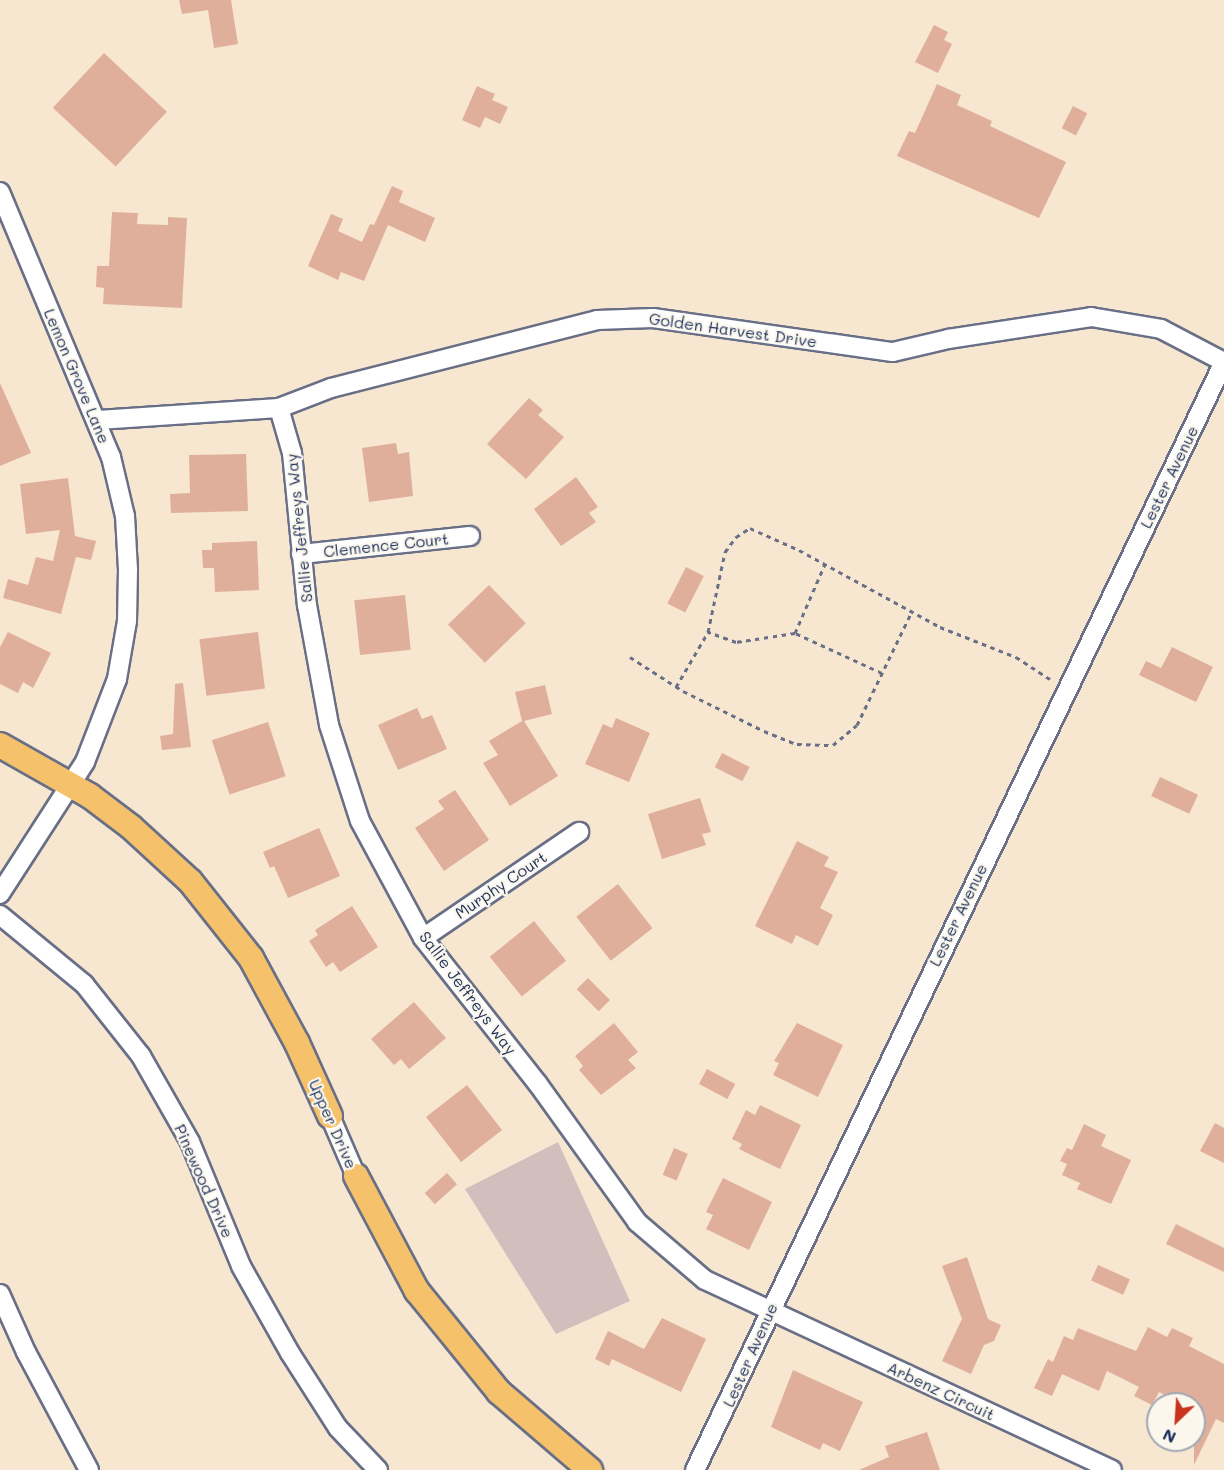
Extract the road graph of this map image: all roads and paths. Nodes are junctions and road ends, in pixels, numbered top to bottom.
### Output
1 (0, 192) edge
2 (1224, 362) edge
3 (279, 408) junction
4 (98, 420) junction
5 (470, 536) dead end
6 (301, 554) junction
7 (825, 564) junction
8 (912, 611) junction
9 (708, 632) junction
10 (795, 633) junction
11 (630, 657) dead end
12 (882, 673) junction
13 (676, 687) junction
14 (1067, 690) junction
15 (0, 744) edge
16 (72, 784) junction
17 (579, 832) dead end
18 (0, 894) edge
19 (0, 915) edge
20 (423, 938) junction
21 (330, 1116) joint
22 (356, 1176) joint
23 (0, 1294) edge
24 (770, 1311) junction
25 (89, 1470) edge
26 (378, 1470) edge
27 (590, 1470) edge
28 (695, 1470) edge
29 (1112, 1470) edge

1 - 4 street, Lemon Grove Lane
2 - 3 street, Golden Harvest Drive
2 - 14 street, Lester Avenue
3 - 4 street, Golden Harvest Drive
3 - 6 street, Sallie Jeffreys Way
4 - 16 street, Lemon Grove Lane
5 - 6 street, Clemence Court
6 - 20 street, Sallie Jeffreys Way
7 - 8 path
7 - 9 path
7 - 10 path
8 - 12 path
8 - 14 path
9 - 10 path
9 - 13 path
10 - 12 path
11 - 13 path
12 - 13 path
14 - 24 street, Lester Avenue
15 - 16 main road, Upper Drive
16 - 18 street, Lemon Grove Lane
16 - 21 main road, Upper Drive
17 - 20 street, Murphy Court
19 - 26 street, Pinewood Drive
20 - 24 street, Sallie Jeffreys Way
21 - 22 street, Upper Drive
22 - 27 main road, Upper Drive
23 - 25 street
24 - 28 street, Lester Avenue
24 - 29 street, Arbenz Circuit

